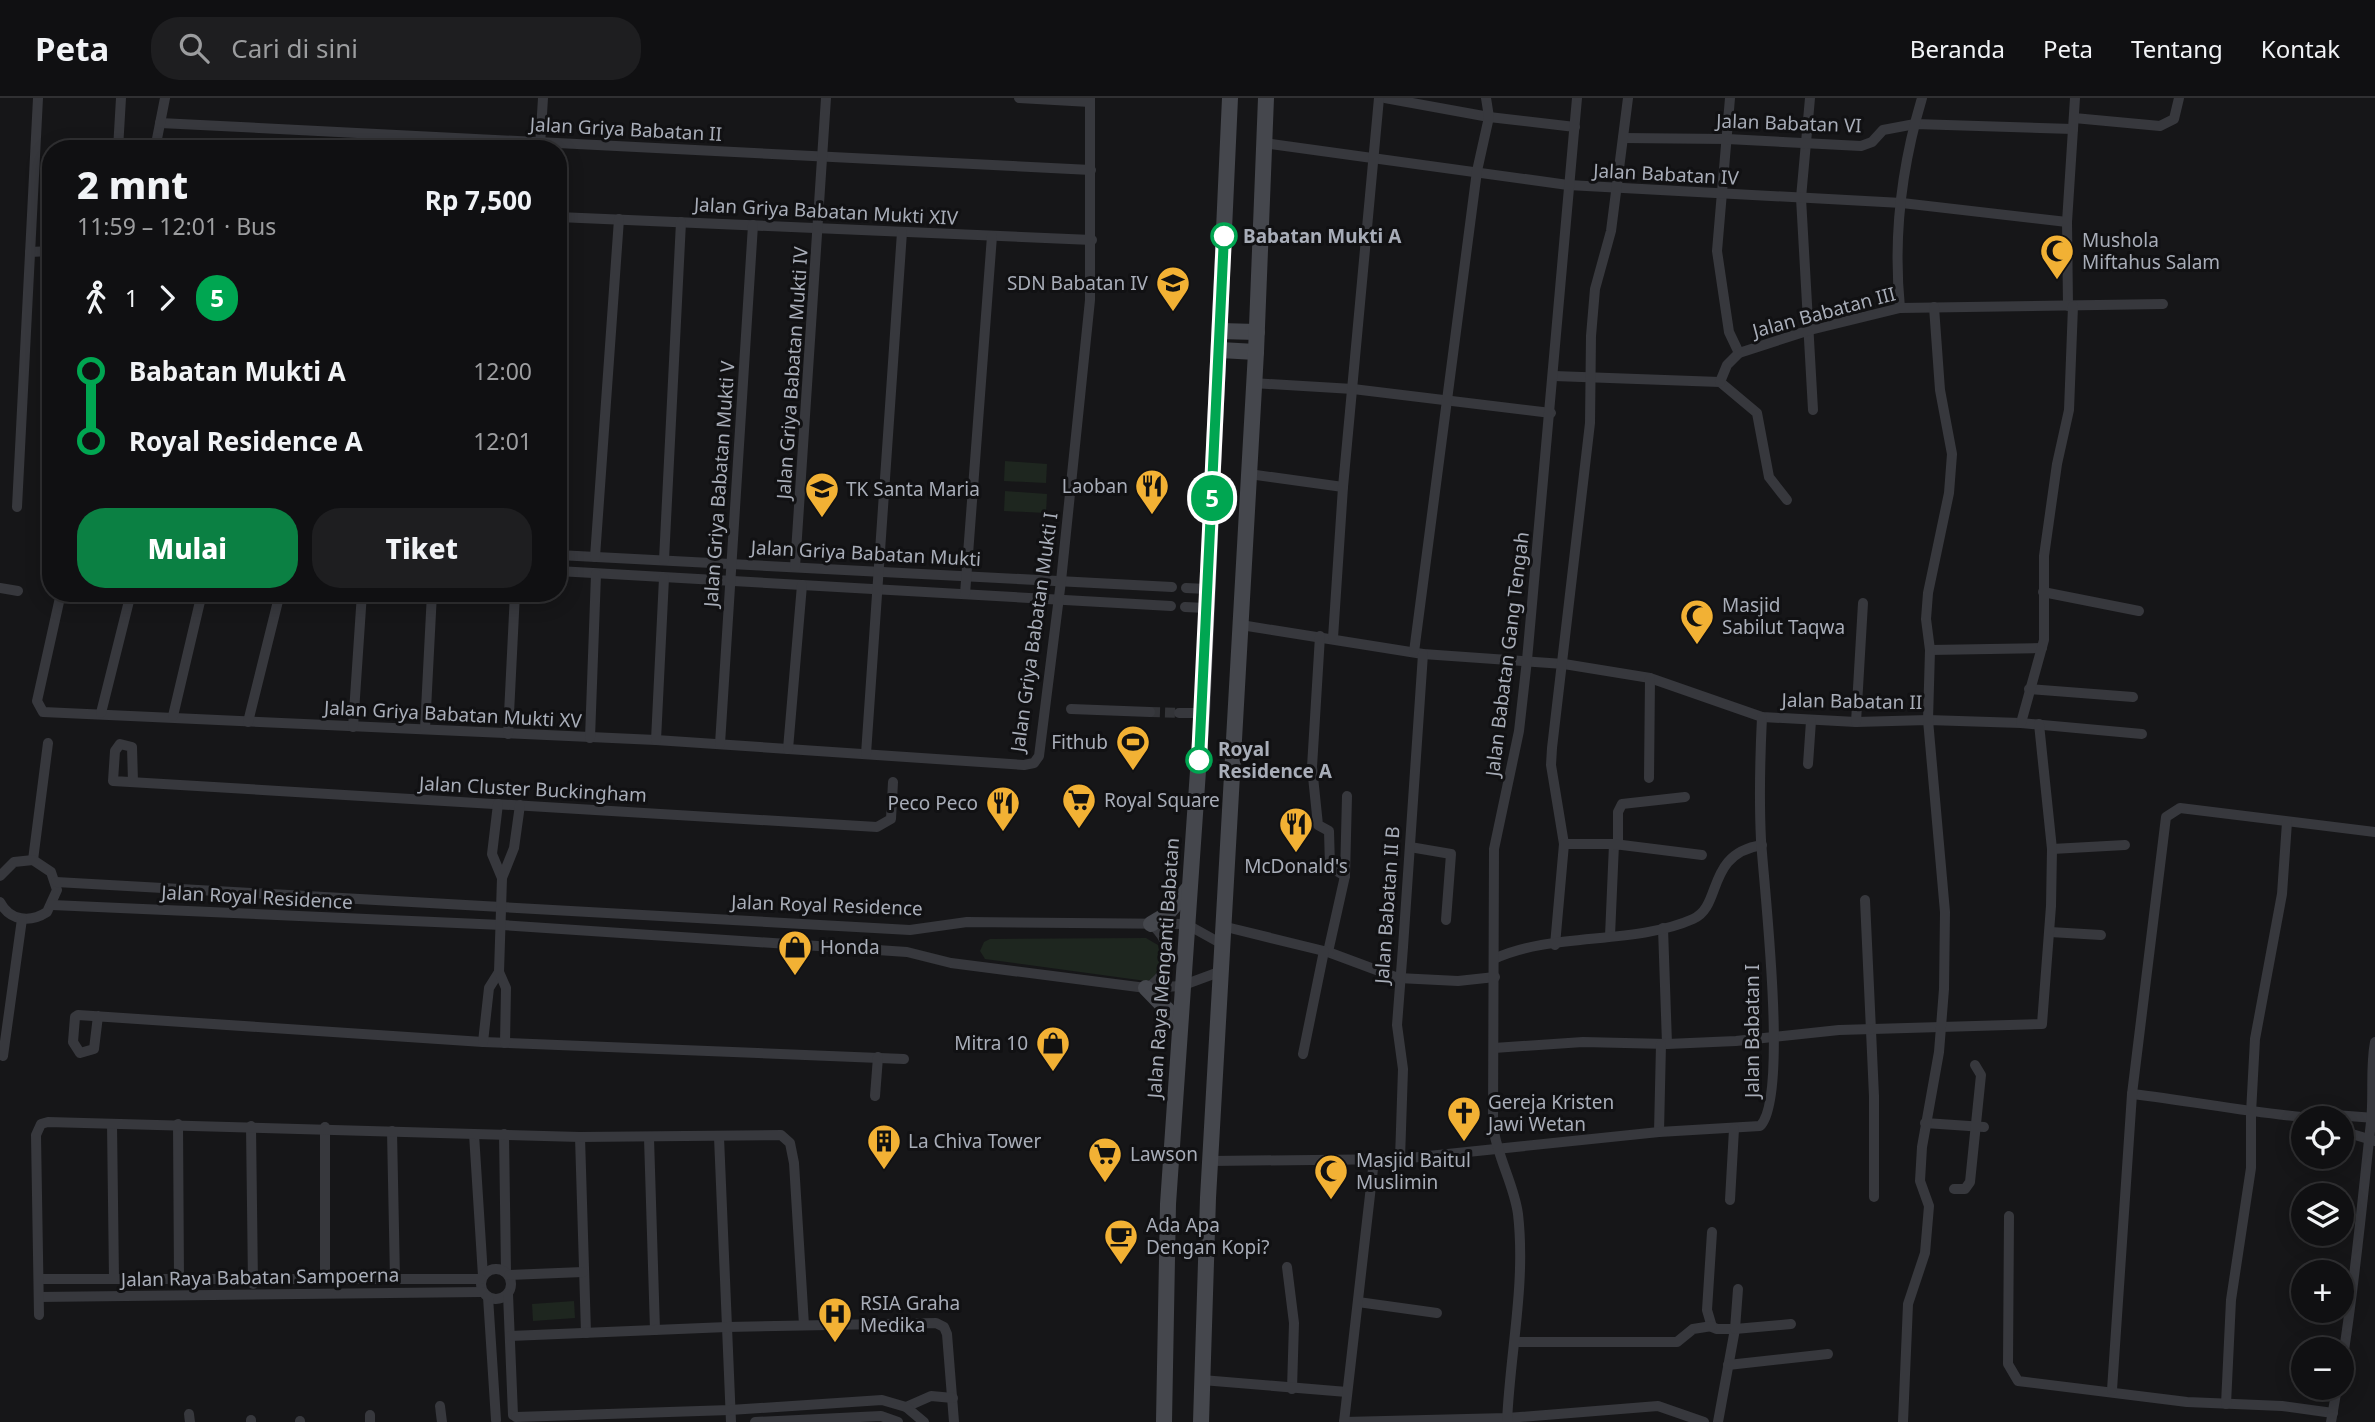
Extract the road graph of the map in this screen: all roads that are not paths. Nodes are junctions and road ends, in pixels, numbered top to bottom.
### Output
1 (38, 98) edge
2 (121, 98) edge
3 (165, 98) edge
4 (543, 98) edge
5 (826, 98) edge
6 (1018, 98) edge
7 (1031, 98) edge
8 (1230, 98) edge
9 (1266, 98) edge
10 (1379, 98) edge
11 (1385, 98) edge
12 (1486, 98) edge
13 (1577, 98) edge
14 (1628, 98) edge
15 (1730, 98) edge
16 (1810, 98) edge
17 (1922, 98) edge
18 (2075, 98) edge
19 (2179, 98) edge
20 (1090, 100) edge
21 (1489, 117) junction
22 (160, 123) junction
23 (1915, 124) junction
24 (2073, 124) junction
25 (1575, 127) junction
26 (1623, 138) junction
27 (1727, 139) junction
28 (119, 140) edge
29 (157, 140) edge
30 (454, 140) edge
31 (540, 140) edge
32 (1805, 142) junction
33 (1264, 143) junction
34 (567, 146) edge
35 (822, 156) junction
36 (1374, 158) junction
37 (1091, 170) junction
38 (1477, 171) junction
39 (1568, 185) junction
40 (1616, 189) junction
41 (1721, 194) junction
42 (1801, 198) junction
43 (1902, 203) junction
44 (567, 216) edge
45 (619, 219) junction
46 (681, 222) junction
47 (2067, 222) junction
48 (753, 225) junction
49 (820, 228) junction
50 (902, 232) junction
51 (992, 236) junction
52 (1092, 240) junction
53 (42, 251) edge
54 (30, 252) junction
55 (2163, 303) dead end
56 (2071, 306) junction
57 (1934, 307) junction
58 (1900, 308) junction
59 (1810, 330) junction
60 (1239, 331) junction
61 (1238, 351) junction
62 (1739, 353) junction
63 (1554, 376) junction
64 (1591, 378) junction
65 (1720, 382) junction
66 (1253, 383) junction
67 (1353, 389) junction
68 (1447, 401) junction
69 (1813, 410) dead end
70 (1551, 413) junction
71 (1249, 474) junction
72 (1343, 487) junction
73 (1787, 500) dead end
74 (17, 507) dead end
75 (567, 555) edge
76 (595, 557) junction
77 (664, 560) junction
78 (732, 564) junction
79 (796, 567) junction
80 (567, 572) edge
81 (877, 572) junction
82 (596, 574) junction
83 (967, 576) junction
84 (664, 578) junction
85 (731, 581) junction
86 (1061, 581) junction
87 (802, 585) junction
88 (0, 588) edge
89 (1186, 588) dead end
90 (876, 589) junction
91 (1207, 589) junction
92 (18, 591) dead end
93 (2043, 592) junction
94 (965, 594) junction
95 (1058, 600) junction
96 (59, 602) edge
97 (129, 602) edge
98 (200, 602) edge
99 (278, 602) edge
100 (361, 602) edge
101 (432, 602) edge
102 (515, 602) edge
103 (1863, 603) dead end
104 (1185, 607) dead end
105 (1206, 608) junction
106 (2138, 611) dead end
107 (1241, 625) junction
108 (1320, 636) junction
109 (1333, 638) junction
110 (2042, 648) junction
111 (1930, 649) junction
112 (1418, 653) junction
113 (1527, 660) junction
114 (1563, 664) junction
115 (1650, 678) junction
116 (2029, 689) junction
117 (2133, 697) dead end
118 (1071, 709) dead end
119 (1150, 712) tunnel mouth
120 (1179, 712) tunnel mouth
121 (101, 713) junction
122 (1202, 713) junction
123 (173, 716) junction
124 (1762, 717) junction
125 (1928, 720) junction
126 (1811, 721) junction
127 (248, 722) junction
128 (1856, 722) junction
129 (2021, 723) junction
130 (2039, 724) junction
131 (352, 727) junction
132 (425, 729) junction
133 (508, 734) junction
134 (2142, 734) dead end
135 (590, 738) junction
136 (656, 740) junction
137 (48, 743) dead end
138 (720, 744) junction
139 (788, 749) junction
140 (866, 754) junction
141 (1808, 764) dead end
142 (1649, 778) dead end
143 (133, 782) dead end
144 (893, 782) dead end
145 (1347, 796) dead end
146 (1685, 797) dead end
147 (498, 804) junction
148 (520, 805) junction
149 (2287, 822) junction
150 (2375, 832) edge
151 (1761, 840) junction
152 (1564, 844) junction
153 (1616, 844) junction
154 (2125, 845) dead end
155 (2052, 846) junction
156 (1410, 847) junction
157 (1702, 855) dead end
158 (33, 860) junction
159 (2, 871) edge
160 (1345, 876) junction
161 (502, 878) junction
162 (56, 882) junction
163 (1189, 888) junction
164 (1865, 900) dead end
165 (1, 905) edge
166 (52, 905) junction
167 (502, 906) junction
168 (22, 919) junction
169 (1446, 920) dead end
170 (1151, 924) junction
171 (502, 925) junction
172 (1189, 926) junction
173 (1662, 928) junction
174 (1610, 932) junction
175 (2050, 933) junction
176 (2101, 935) dead end
177 (1220, 937) junction
178 (1556, 940) junction
179 (1328, 949) junction
180 (1493, 954) junction
181 (499, 972) junction
182 (1399, 972) junction
183 (1218, 973) junction
184 (1495, 977) junction
185 (1185, 986) junction
186 (1146, 988) junction
187 (98, 1016) dead end
188 (1179, 1022) junction
189 (1942, 1025) junction
190 (1869, 1029) junction
191 (1772, 1035) junction
192 (483, 1042) junction
193 (2375, 1042) edge
194 (505, 1044) junction
195 (1664, 1044) junction
196 (1494, 1048) junction
197 (1303, 1054) dead end
198 (3, 1056) dead end
199 (878, 1058) junction
200 (904, 1059) dead end
201 (1975, 1065) dead end
202 (2132, 1094) junction
203 (875, 1096) dead end
204 (2250, 1113) junction
205 (2291, 1116) edge
206 (2354, 1116) edge
207 (2373, 1118) edge
208 (1925, 1123) junction
209 (112, 1124) junction
210 (178, 1124) junction
211 (251, 1126) junction
212 (1979, 1126) junction
213 (325, 1127) junction
214 (1734, 1129) junction
215 (393, 1131) junction
216 (1659, 1132) junction
217 (474, 1134) junction
218 (504, 1134) junction
219 (2354, 1135) edge
220 (580, 1137) junction
221 (719, 1137) junction
222 (649, 1138) junction
223 (2372, 1141) edge
224 (1496, 1150) junction
225 (1401, 1159) junction
226 (1374, 1160) junction
227 (1211, 1161) junction
228 (1954, 1189) dead end
229 (1874, 1197) dead end
230 (1730, 1200) dead end
231 (2009, 1216) dead end
232 (1712, 1232) dead end
233 (1287, 1267) dead end
234 (583, 1272) junction
235 (507, 1273) junction
236 (482, 1277) junction
237 (38, 1279) junction
238 (114, 1279) junction
239 (179, 1279) junction
240 (253, 1279) junction
241 (325, 1279) junction
242 (395, 1279) junction
243 (1738, 1289) dead end
244 (253, 1294) junction
245 (485, 1294) junction
246 (508, 1294) junction
247 (38, 1297) junction
248 (1358, 1302) junction
249 (1437, 1313) dead end
250 (39, 1315) dead end
251 (1791, 1324) dead end
252 (804, 1325) junction
253 (727, 1326) junction
254 (1712, 1326) junction
255 (1735, 1329) junction
256 (655, 1330) junction
257 (586, 1333) junction
258 (510, 1336) junction
259 (2346, 1337) edge
260 (1515, 1342) junction
261 (1828, 1353) dead end
262 (1728, 1365) junction
263 (1202, 1380) junction
264 (1292, 1389) junction
265 (2112, 1390) junction
266 (1347, 1392) junction
267 (953, 1398) junction
268 (2335, 1400) edge
269 (2226, 1404) junction
270 (440, 1406) dead end
271 (906, 1407) junction
272 (730, 1410) junction
273 (1602, 1416) edge
274 (516, 1418) edge
275 (2332, 1418) edge
276 (1507, 1420) edge
277 (496, 1421) edge
278 (896, 1421) edge
279 (1697, 1421) edge
280 (442, 1422) edge
281 (731, 1422) edge
282 (755, 1422) edge
283 (924, 1422) edge
284 (954, 1422) edge
285 (1164, 1422) edge
286 (1201, 1422) edge
287 (1344, 1422) edge
288 (1718, 1422) edge
289 (1903, 1422) edge

1 - 54 street
2 - 28 street
3 - 22 street
4 - 31 street
5 - 35 street, Jalan Griya Babatan Mukti IV
6 - 7 street
7 - 20 street
8 - 60 main road, Jalan Raya Menganti Babatan
9 - 33 main road, Jalan Raya Menganti Babatan
10 - 36 street
11 - 21 street
12 - 21 street
13 - 25 street, Jalan Babatan Gang Tengah
14 - 26 street
15 - 27 street
16 - 32 street
17 - 23 street
18 - 24 street
19 - 24 street, Jalan Babatan VI
20 - 37 street, Jalan Griya Babatan Mukti I
21 - 25 street
21 - 38 street, Jalan Babatan II B
22 - 29 street
22 - 30 street, Jalan Griya Babatan II
23 - 24 street, Jalan Babatan VI
23 - 32 street, Jalan Babatan VI
23 - 43 street
24 - 47 street
25 - 39 street, Jalan Babatan Gang Tengah
26 - 27 street, Jalan Babatan VI
26 - 40 street
27 - 32 street, Jalan Babatan VI
27 - 41 street
32 - 42 street
33 - 36 street, Jalan Babatan IV
33 - 60 main road, Jalan Raya Menganti Babatan
34 - 35 street, Jalan Griya Babatan II
35 - 37 street, Jalan Griya Babatan II
35 - 49 street, Jalan Griya Babatan Mukti IV
36 - 38 street, Jalan Babatan IV
36 - 67 street
37 - 52 street, Jalan Griya Babatan Mukti I
38 - 39 street, Jalan Babatan IV
38 - 68 street, Jalan Babatan II B
39 - 40 street, Jalan Babatan IV
39 - 63 street, Jalan Babatan Gang Tengah
40 - 41 street, Jalan Babatan IV
40 - 64 street
41 - 42 street, Jalan Babatan IV
41 - 62 street
42 - 43 street, Jalan Babatan IV
42 - 59 street
43 - 47 street, Jalan Babatan IV
43 - 58 street
44 - 45 street, Jalan Griya Babatan Mukti XIV
45 - 46 street, Jalan Griya Babatan Mukti XIV
45 - 76 street
46 - 48 street, Jalan Griya Babatan Mukti XIV
46 - 77 street
47 - 56 street
48 - 49 street, Jalan Griya Babatan Mukti XIV
48 - 78 street, Jalan Griya Babatan Mukti V
49 - 50 street, Jalan Griya Babatan Mukti XIV
49 - 79 street, Jalan Griya Babatan Mukti IV
50 - 51 street, Jalan Griya Babatan Mukti XIV
50 - 81 street
51 - 52 street, Jalan Griya Babatan Mukti XIV
51 - 83 street
52 - 86 street, Jalan Griya Babatan Mukti I
53 - 54 street
54 - 74 street
55 - 56 street, Jalan Babatan III
56 - 57 street, Jalan Babatan III
56 - 93 street
57 - 58 street, Jalan Babatan III
57 - 111 street
58 - 59 street, Jalan Babatan III
59 - 62 street, Jalan Babatan III
59 - 69 street
60 - 61 main road, Jalan Raya Menganti Babatan
60 - 61 main road, Jalan Raya Menganti Babatan
61 - 66 main road, Jalan Raya Menganti Babatan
61 - 91 main road, Jalan Raya Menganti Babatan
62 - 65 street, Jalan Babatan III
63 - 64 street
63 - 70 street, Jalan Babatan Gang Tengah
64 - 65 street
64 - 114 street
65 - 73 street
66 - 67 street
66 - 71 main road, Jalan Raya Menganti Babatan
67 - 68 street
67 - 72 street
68 - 70 street
68 - 112 street, Jalan Babatan II B
70 - 113 street, Jalan Babatan Gang Tengah
71 - 72 street
71 - 107 main road, Jalan Raya Menganti Babatan
72 - 109 street
75 - 76 street, Jalan Griya Babatan Mukti
76 - 77 street, Jalan Griya Babatan Mukti
77 - 78 street, Jalan Griya Babatan Mukti
78 - 79 street, Jalan Griya Babatan Mukti
78 - 85 street, Jalan Griya Babatan Mukti V
79 - 81 street, Jalan Griya Babatan Mukti
80 - 82 street, Jalan Griya Babatan Mukti
81 - 83 street, Jalan Griya Babatan Mukti
81 - 90 street
82 - 84 street, Jalan Griya Babatan Mukti
82 - 135 street
83 - 86 street, Jalan Griya Babatan Mukti
83 - 94 street
84 - 85 street, Jalan Griya Babatan Mukti
84 - 136 street
85 - 87 street, Jalan Griya Babatan Mukti
85 - 138 street, Jalan Griya Babatan Mukti V
86 - 95 street, Jalan Griya Babatan Mukti I
86 - 95 street, Jalan Griya Babatan Mukti
87 - 90 street, Jalan Griya Babatan Mukti
87 - 139 street
88 - 92 street
89 - 91 street
90 - 94 street, Jalan Griya Babatan Mukti
90 - 140 street
91 - 105 main road, Jalan Raya Menganti Babatan
93 - 106 street
93 - 110 street
94 - 95 street, Jalan Griya Babatan Mukti
95 - 140 street, Jalan Griya Babatan Mukti I
96 - 121 street, Jalan Griya Babatan Mukti XV
97 - 121 street
98 - 123 street
99 - 127 street
100 - 131 street
101 - 132 street
102 - 133 street
103 - 128 street
104 - 105 street
105 - 122 main road, Jalan Raya Menganti Babatan
107 - 108 street, Jalan Babatan II
107 - 177 main road, Jalan Raya Menganti Babatan
108 - 109 street, Jalan Babatan II
108 - 160 street
109 - 112 street, Jalan Babatan II
110 - 111 street
110 - 116 street
111 - 125 street
112 - 113 street, Jalan Babatan II
112 - 156 street, Jalan Babatan II B
113 - 114 street, Jalan Babatan II
113 - 180 street, Jalan Babatan Gang Tengah
114 - 115 street, Jalan Babatan II
114 - 152 street
115 - 124 street, Jalan Babatan II
115 - 142 street
116 - 117 street
116 - 129 street
118 - 119 street
120 - 122 street
121 - 123 street, Jalan Griya Babatan Mukti XV
122 - 163 main road, Jalan Raya Menganti Babatan
123 - 127 street, Jalan Griya Babatan Mukti XV
124 - 126 street, Jalan Babatan II
124 - 151 street, Jalan Babatan I
125 - 128 street, Jalan Babatan II
125 - 129 street, Jalan Babatan II
125 - 189 street
126 - 128 street, Jalan Babatan II
126 - 141 street
127 - 131 street, Jalan Griya Babatan Mukti XV
129 - 130 street, Jalan Babatan II
130 - 134 street, Jalan Babatan II
130 - 155 street
131 - 132 street, Jalan Griya Babatan Mukti XV
132 - 133 street, Jalan Griya Babatan Mukti XV
133 - 135 street, Jalan Griya Babatan Mukti XV
135 - 136 street, Jalan Griya Babatan Mukti XV
136 - 138 street, Jalan Griya Babatan Mukti XV
137 - 158 street
138 - 139 street, Jalan Griya Babatan Mukti XV
139 - 140 street, Jalan Griya Babatan Mukti XV
143 - 147 street, Jalan Cluster Buckingham
144 - 148 street, Jalan Cluster Buckingham
145 - 160 street
146 - 153 street
147 - 148 street, Jalan Cluster Buckingham
147 - 161 street
148 - 161 street
149 - 150 street
149 - 202 street
149 - 204 street
151 - 173 street
151 - 191 street, Jalan Babatan I
152 - 153 street
152 - 178 street
153 - 157 street
153 - 174 street
154 - 155 street
155 - 175 street
156 - 169 street
156 - 182 street, Jalan Babatan II B
158 - 159 street
158 - 162 street
160 - 179 street
161 - 167 street
162 - 166 street
162 - 167 street, Jalan Royal Residence
163 - 170 main road
163 - 172 main road, Jalan Raya Menganti Babatan
164 - 190 street
165 - 168 street
166 - 168 street
166 - 171 street, Jalan Royal Residence
167 - 170 street, Jalan Royal Residence
167 - 171 street
168 - 198 street
170 - 172 street, Jalan Royal Residence
170 - 186 street
171 - 181 street
171 - 186 street, Jalan Royal Residence
172 - 177 street, Jalan Royal Residence
172 - 185 main road, Jalan Raya Menganti Babatan
173 - 174 street
173 - 195 street
174 - 178 street
175 - 176 street
175 - 189 street
177 - 179 street, Jalan Royal Residence
177 - 183 main road, Jalan Raya Menganti Babatan
178 - 180 street
179 - 182 street, Jalan Royal Residence
179 - 197 street
180 - 184 street, Jalan Babatan Gang Tengah
181 - 192 street
181 - 194 street
182 - 184 street, Jalan Royal Residence
182 - 225 street, Jalan Babatan II B
183 - 185 street, Jalan Royal Residence
183 - 227 main road, Jalan Raya Menganti Babatan
184 - 196 street, Jalan Babatan Gang Tengah
185 - 186 street, Jalan Royal Residence
185 - 188 main road, Jalan Raya Menganti Babatan
186 - 188 main road
187 - 192 street
188 - 285 main road, Jalan Raya Menganti Babatan
189 - 190 street
189 - 208 street
190 - 191 street
190 - 229 street
191 - 195 street
191 - 214 street, Jalan Babatan I
192 - 194 street
193 - 207 street
194 - 199 street
195 - 196 street
195 - 216 street
196 - 224 street, Jalan Babatan Gang Tengah
199 - 200 street
199 - 203 street
201 - 212 street
202 - 204 street
202 - 265 street
204 - 205 street
204 - 269 street
206 - 207 street
207 - 223 street
208 - 212 street
208 - 289 street
209 - 210 street
209 - 237 street
209 - 238 street
210 - 211 street
210 - 239 street
211 - 213 street
211 - 240 street
212 - 228 street
213 - 215 street
213 - 241 street
214 - 216 street, Jalan Babatan I
214 - 230 street
215 - 217 street
215 - 242 street
216 - 224 street, Jalan Babatan I
217 - 218 street
217 - 236 street
218 - 220 street
218 - 235 street
219 - 223 street
220 - 222 street
220 - 234 street
221 - 222 street
221 - 252 street
221 - 253 street
222 - 256 street
223 - 259 street
224 - 225 street, Jalan Babatan I
224 - 260 street, Jalan Babatan Gang Tengah
225 - 226 street, Jalan Babatan I
226 - 227 street, Jalan Babatan I
226 - 248 street
227 - 263 main road, Jalan Raya Menganti Babatan
231 - 265 street
232 - 254 street
233 - 264 street
234 - 235 street
234 - 257 street
235 - 236 street
235 - 246 street
236 - 242 street, Jalan Raya Babatan Sampoerna
236 - 245 street
237 - 238 street, Jalan Raya Babatan Sampoerna
237 - 247 street
238 - 239 street, Jalan Raya Babatan Sampoerna
239 - 240 street, Jalan Raya Babatan Sampoerna
240 - 241 street, Jalan Raya Babatan Sampoerna
240 - 244 street
241 - 242 street, Jalan Raya Babatan Sampoerna
243 - 255 street
244 - 245 street, Jalan Raya Babatan Sampoerna
244 - 247 street, Jalan Raya Babatan Sampoerna
245 - 246 street
245 - 277 street
246 - 258 street
247 - 250 street
248 - 249 street
248 - 266 street
251 - 255 street
252 - 253 street
252 - 267 street
253 - 256 street
253 - 272 street
254 - 255 street
254 - 260 street
255 - 262 street
256 - 257 street
257 - 258 street
258 - 274 street
260 - 276 street, Jalan Babatan Gang Tengah
261 - 262 street
262 - 288 street
263 - 264 street
263 - 286 main road, Jalan Raya Menganti Babatan
264 - 266 street
265 - 269 street
266 - 287 street
267 - 271 street
267 - 284 street
268 - 275 street
269 - 275 street
270 - 280 street
271 - 272 street
271 - 283 street
272 - 274 street
272 - 281 street
273 - 276 street
273 - 279 street
274 - 277 street
276 - 287 street
278 - 282 street

